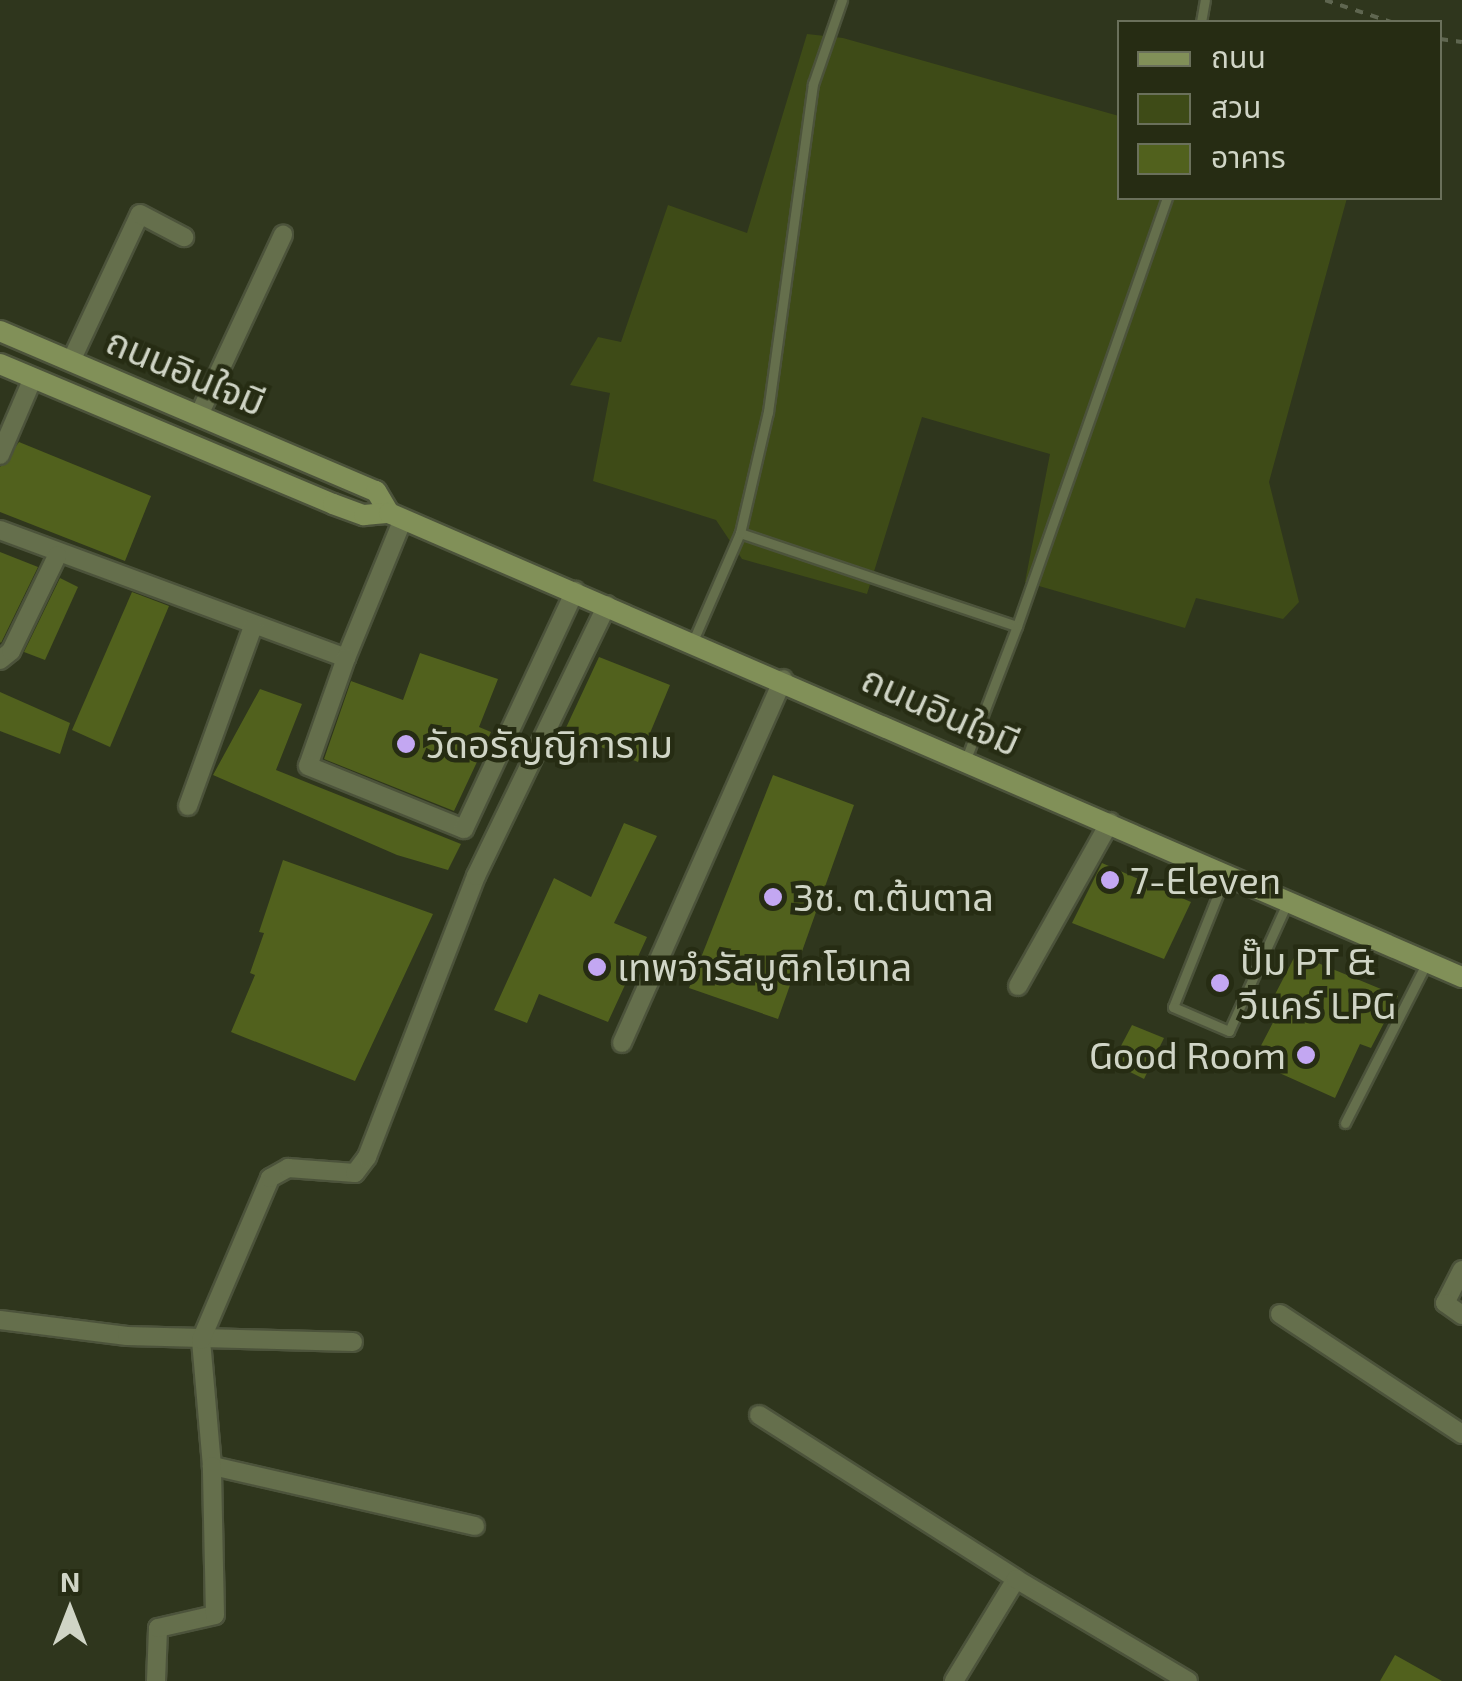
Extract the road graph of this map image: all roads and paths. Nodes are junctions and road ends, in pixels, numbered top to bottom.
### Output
1 (842, 0) edge
2 (1325, 0) edge
3 (1385, 20) edge
4 (1166, 200) edge
5 (284, 235) dead end
6 (184, 237) dead end
7 (0, 331) edge
8 (72, 361) junction
9 (0, 364) edge
10 (33, 378) junction
11 (199, 415) junction
12 (0, 455) edge
13 (396, 516) junction
14 (0, 530) edge
15 (740, 533) junction
16 (57, 556) junction
17 (575, 591) junction
18 (607, 605) junction
19 (253, 626) junction
20 (1017, 626) junction
21 (693, 641) junction
22 (346, 658) junction
23 (0, 660) edge
24 (783, 680) junction
25 (966, 759) junction
26 (188, 806) dead end
27 (1110, 822) junction
28 (1227, 873) junction
29 (1285, 899) junction
30 (1428, 962) junction
31 (1462, 977) edge
32 (1018, 986) dead end
33 (622, 1043) dead end
34 (1345, 1123) dead end
35 (1462, 1270) edge
36 (1280, 1314) dead end
37 (1462, 1314) edge
38 (0, 1320) edge
39 (201, 1340) junction
40 (353, 1342) dead end
41 (759, 1415) dead end
42 (1462, 1434) edge
43 (212, 1466) junction
44 (475, 1526) dead end
45 (1016, 1580) junction
46 (1180, 1679) edge
47 (156, 1681) edge
48 (954, 1681) edge

1 - 15 lane
2 - 3 path
4 - 20 lane
5 - 11 street
6 - 8 street
7 - 8 main road, ถนนอินใจมี
8 - 11 main road, ถนนอินใจมี
9 - 10 main road, ถนนอินใจมี
10 - 12 street
10 - 13 main road, ถนนอินใจมี
11 - 13 main road, ถนนอินใจมี
13 - 17 main road, ถนนอินใจมี
13 - 22 street
14 - 16 street
15 - 20 lane
15 - 21 lane
16 - 19 street
16 - 23 street
17 - 18 main road, ถนนอินใจมี
17 - 22 street
18 - 21 main road, ถนนอินใจมี
18 - 39 street
19 - 22 street
19 - 26 street
20 - 25 lane
21 - 24 main road, ถนนอินใจมี
24 - 25 main road, ถนนอินใจมี
24 - 33 street
25 - 27 main road, ถนนอินใจมี
27 - 28 main road, ถนนอินใจมี
27 - 32 street
28 - 29 main road, ถนนอินใจมี
28 - 29 lane
29 - 30 main road, ถนนอินใจมี
30 - 31 main road, ถนนอินใจมี
30 - 34 lane
35 - 37 street
36 - 42 street
38 - 39 street
39 - 40 street
39 - 43 street
41 - 45 street
43 - 44 street
43 - 47 street
45 - 46 street
45 - 48 street

